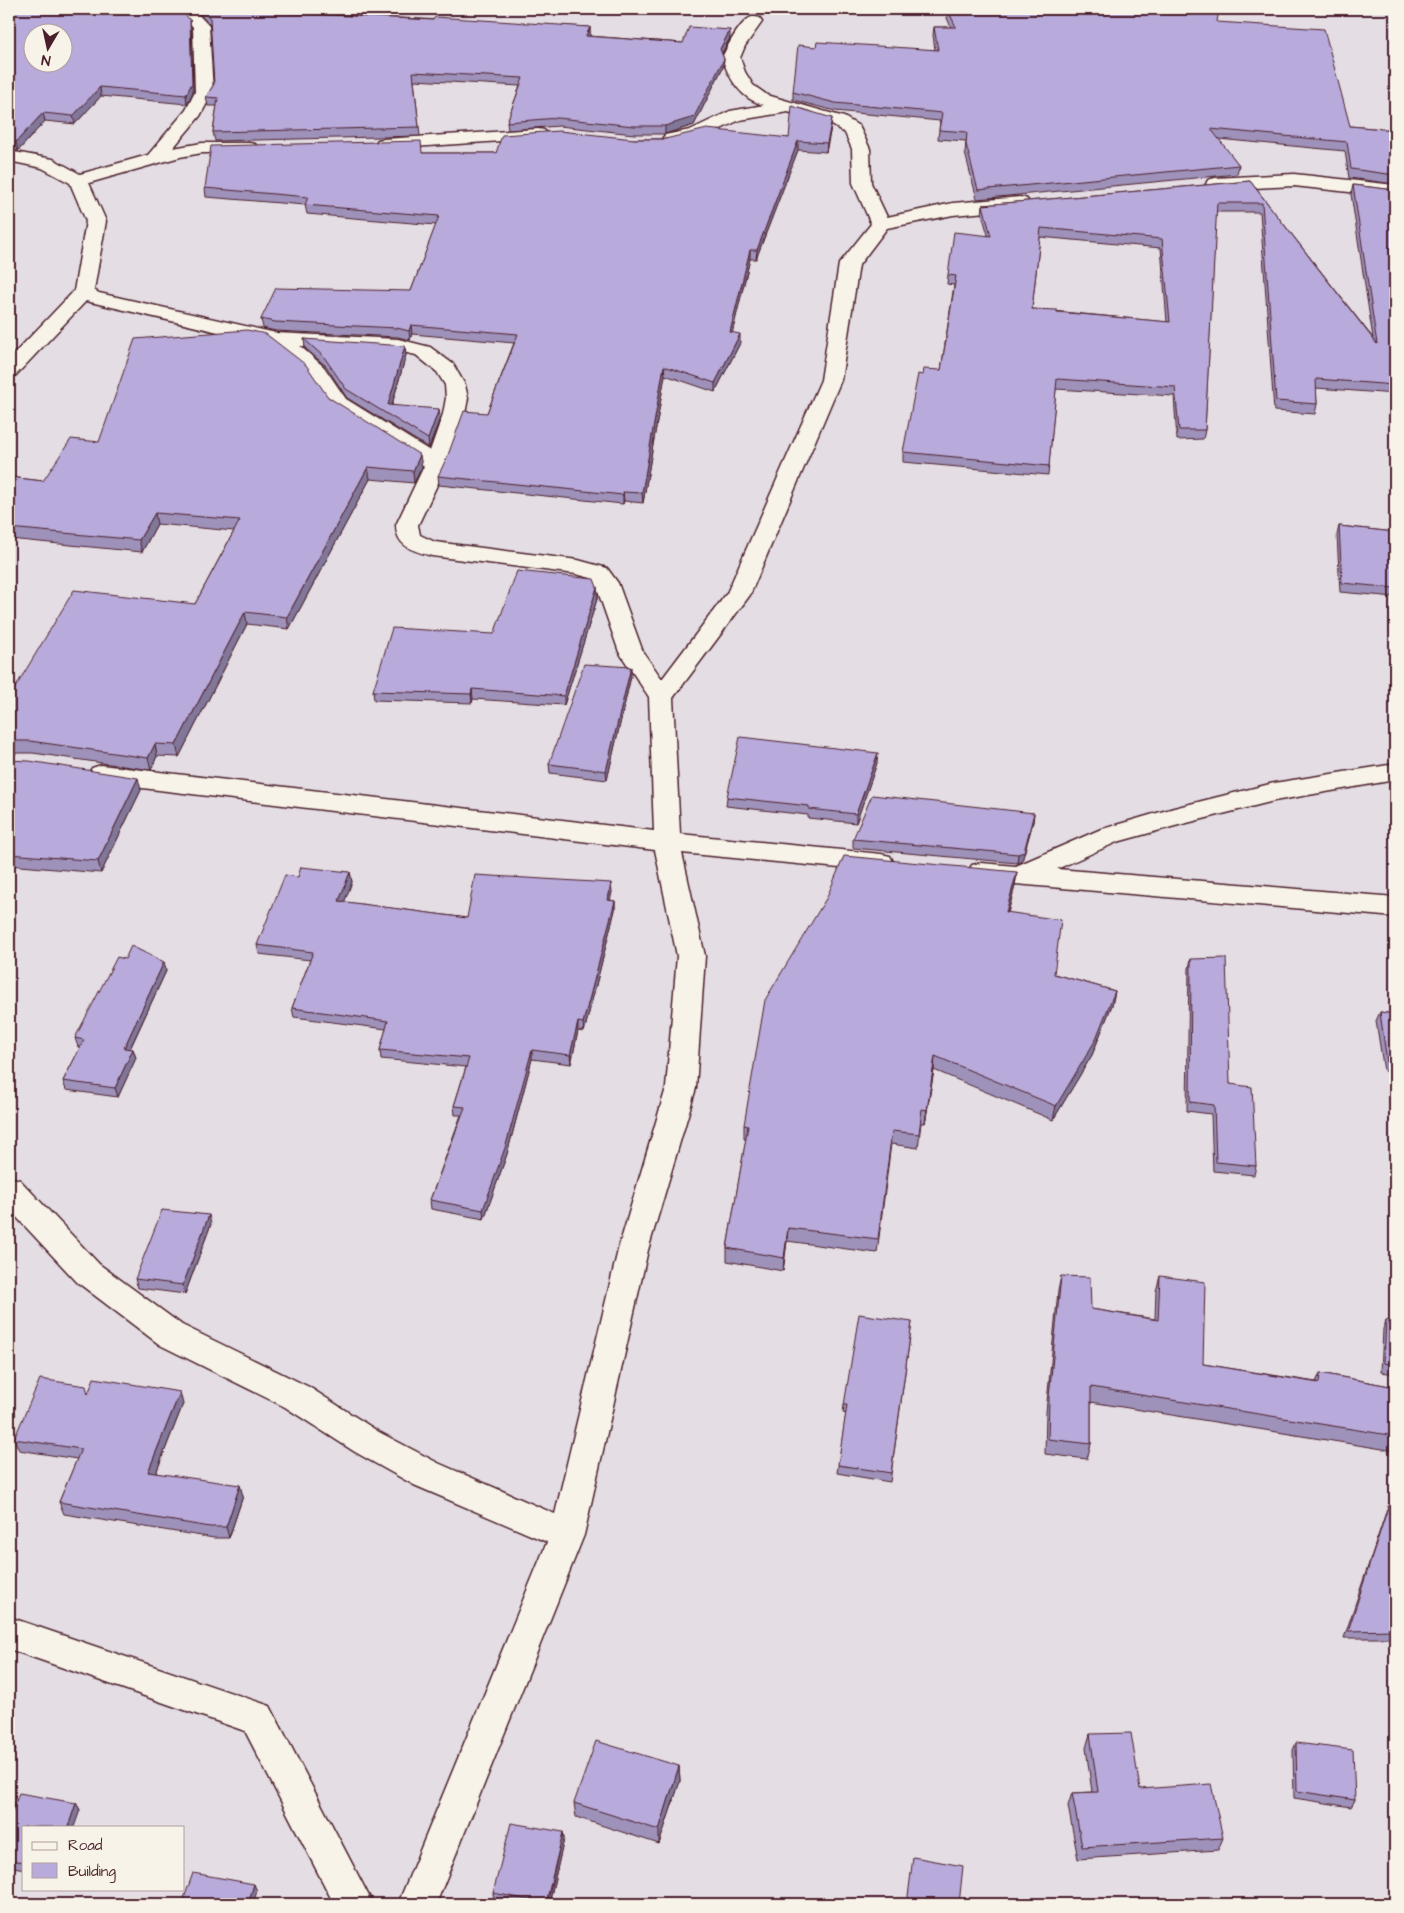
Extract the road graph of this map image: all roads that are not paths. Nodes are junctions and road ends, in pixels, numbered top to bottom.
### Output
1 (184, 9) edge
2 (754, 22) dead end
3 (789, 107) junction
4 (552, 134) edge
5 (657, 141) edge
6 (367, 145) edge
7 (267, 148) edge
8 (9, 156) edge
9 (153, 160) junction
10 (78, 180) junction
11 (1196, 186) edge
12 (1395, 191) edge
13 (1045, 201) edge
14 (881, 224) junction
15 (84, 292) junction
16 (276, 340) junction
17 (9, 371) edge
18 (436, 464) junction
19 (661, 696) junction
20 (78, 771) edge
21 (1395, 772) edge
22 (667, 842) junction
23 (901, 864) edge
24 (960, 870) edge
25 (1018, 875) junction
26 (1395, 907) edge
27 (9, 1189) edge
28 (567, 1535) junction
29 (9, 1633) edge
30 (354, 1904) edge
31 (417, 1904) edge

1 - 9 street
2 - 3 street
3 - 5 street
3 - 14 street
4 - 6 street
7 - 9 street
8 - 10 street
9 - 10 street
10 - 15 street
11 - 12 street
13 - 14 street
14 - 19 street
15 - 16 street
15 - 17 street
16 - 18 street
16 - 18 street
18 - 19 street
19 - 22 street
20 - 22 street
21 - 25 street
22 - 23 street
22 - 28 street
24 - 25 street
25 - 26 street
27 - 28 street
28 - 31 street
29 - 30 street

